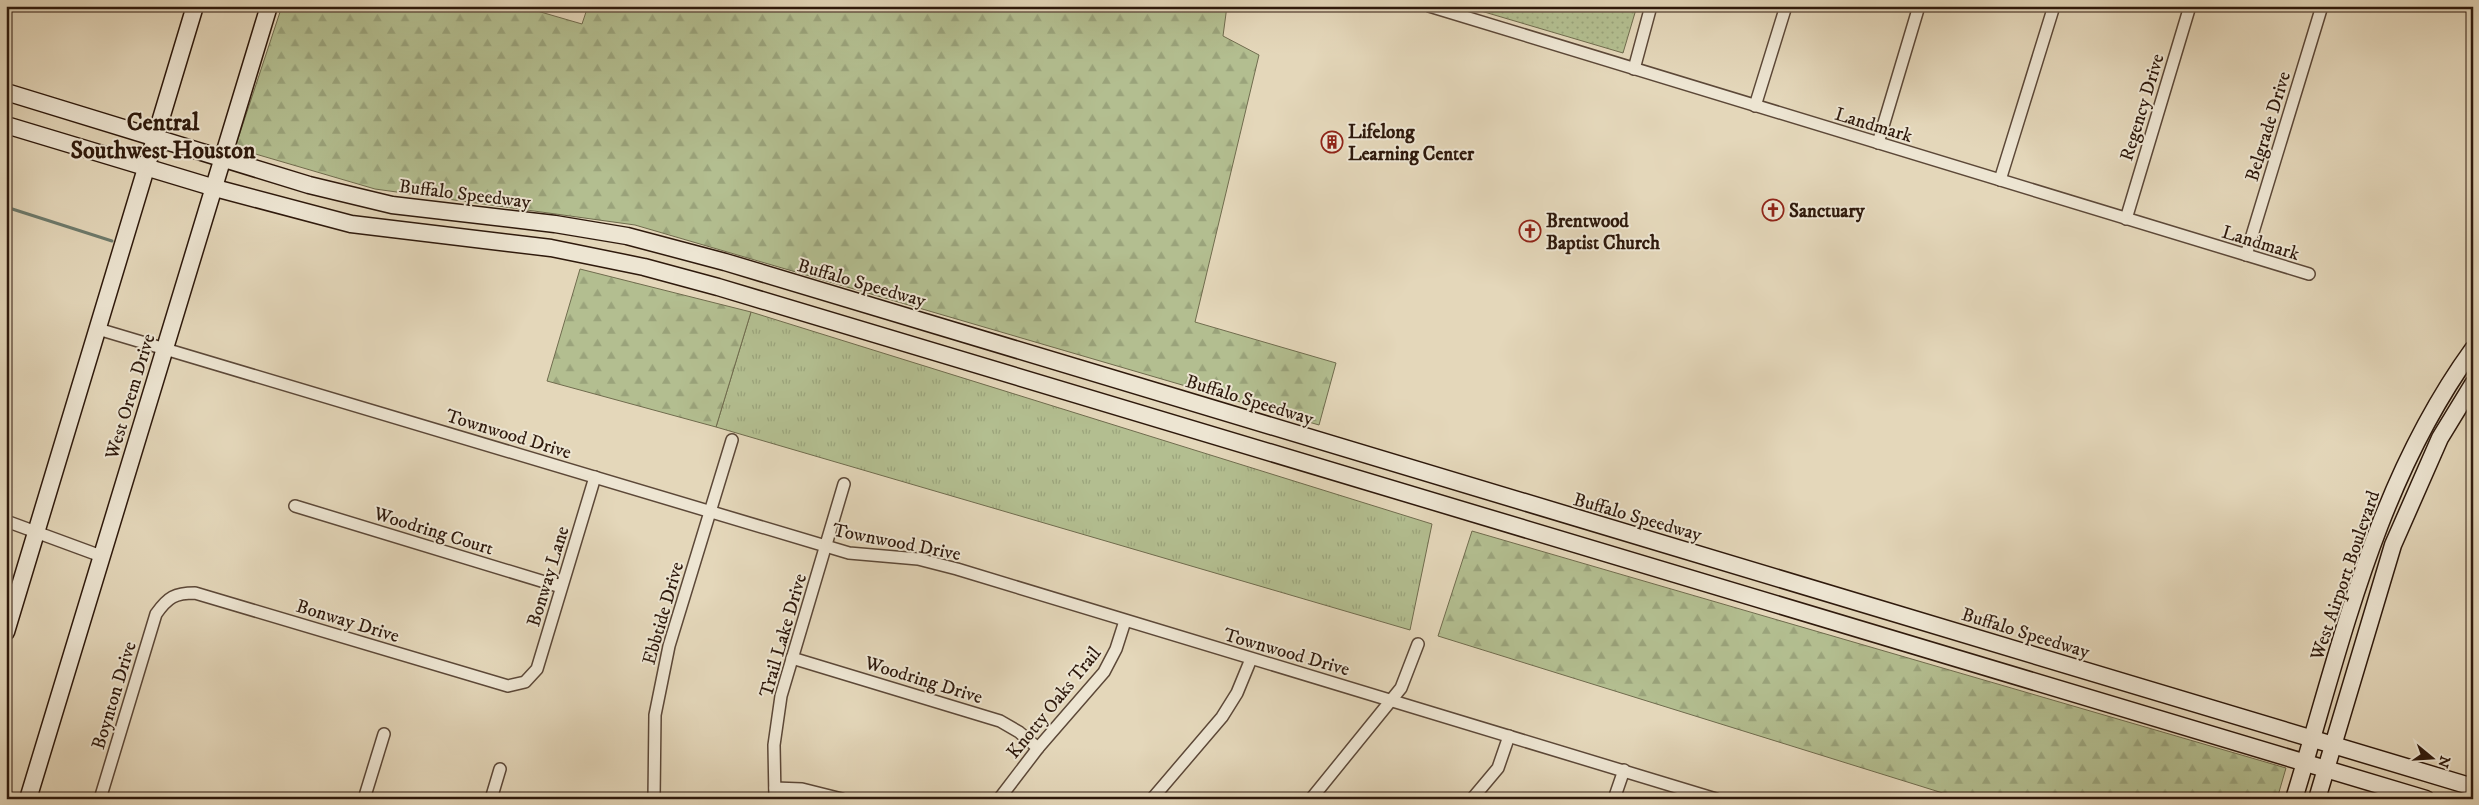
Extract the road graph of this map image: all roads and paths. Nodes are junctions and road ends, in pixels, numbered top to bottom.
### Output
1 (194, 6) edge
2 (270, 6) edge
3 (1429, 6) edge
4 (1651, 6) edge
5 (1786, 6) edge
6 (1919, 6) edge
7 (2054, 6) edge
8 (2190, 6) edge
9 (2322, 6) edge
10 (1634, 69) junction
11 (6, 92) edge
12 (1756, 106) junction
13 (6, 125) edge
14 (154, 138) junction
15 (1878, 143) junction
16 (224, 159) junction
17 (146, 166) junction
18 (2000, 180) junction
19 (215, 188) junction
20 (392, 204) junction
21 (2126, 218) junction
22 (555, 224) junction
23 (387, 230) junction
24 (551, 248) junction
25 (2246, 255) junction
26 (725, 262) junction
27 (2309, 274) dead end
28 (718, 287) junction
29 (915, 318) junction
30 (98, 328) junction
31 (907, 344) junction
32 (164, 349) junction
33 (2473, 349) edge
34 (1071, 366) junction
35 (2473, 384) edge
36 (1064, 391) junction
37 (1222, 412) junction
38 (1215, 437) junction
39 (732, 440) dead end
40 (1374, 458) junction
41 (595, 477) junction
42 (1367, 482) junction
43 (844, 484) dead end
44 (1528, 504) junction
45 (295, 506) dead end
46 (710, 510) junction
47 (6, 521) edge
48 (1520, 528) junction
49 (36, 532) junction
50 (825, 546) junction
51 (1678, 548) junction
52 (101, 556) junction
53 (1670, 573) junction
54 (562, 587) junction
55 (1829, 594) junction
56 (163, 604) joint
57 (1822, 617) junction
58 (1125, 622) junction
59 (6, 632) edge
60 (1983, 640) junction
61 (1418, 644) dead end
62 (792, 658) junction
63 (1251, 659) junction
64 (1975, 663) junction
65 (525, 682) joint
66 (2133, 685) junction
67 (1392, 700) junction
68 (2126, 709) junction
69 (384, 734) dead end
70 (1509, 736) junction
71 (2312, 739) junction
72 (2333, 745) junction
73 (1038, 748) junction
74 (2305, 762) junction
75 (500, 768) dead end
76 (2326, 769) junction
77 (1624, 770) junction
78 (2473, 787) edge
79 (775, 794) edge
80 (28, 799) edge
81 (100, 799) edge
82 (364, 799) edge
83 (491, 799) edge
84 (654, 799) edge
85 (842, 799) edge
86 (999, 799) edge
87 (1152, 799) edge
88 (1311, 799) edge
89 (1472, 799) edge
90 (1614, 799) edge
91 (1716, 799) edge
92 (2294, 799) edge
93 (2317, 799) edge
94 (2426, 799) edge

1 - 14 main road
2 - 16 main road, West Orem Drive
3 - 10 street, Landmark
4 - 10 street
5 - 12 street
6 - 15 street
7 - 18 street
8 - 21 street, Regency Drive
9 - 25 street, Belgrade Drive
10 - 12 street, Landmark
11 - 14 main road, Buffalo Speedway
12 - 15 street, Landmark
13 - 17 main road
14 - 16 main road, Buffalo Speedway
14 - 17 main road
15 - 18 street, Landmark
16 - 19 main road, West Orem Drive
16 - 20 main road, Buffalo Speedway
17 - 19 main road
17 - 30 main road
18 - 21 street, Landmark
19 - 23 main road
19 - 32 main road, West Orem Drive
20 - 22 main road, Buffalo Speedway
20 - 23 main road
21 - 25 street, Landmark
22 - 24 main road
22 - 26 main road, Buffalo Speedway
23 - 24 main road
24 - 28 main road
25 - 27 street, Landmark
26 - 28 main road
26 - 29 main road, Buffalo Speedway
28 - 31 main road
29 - 31 main road
29 - 34 main road, Buffalo Speedway
30 - 32 street, Townwood Drive
30 - 49 main road
31 - 36 main road
32 - 41 street, Townwood Drive
32 - 52 main road, West Orem Drive
33 - 71 main road, West Airport Boulevard
34 - 36 main road
34 - 37 main road, Buffalo Speedway
35 - 72 main road, West Airport Boulevard
36 - 38 main road
37 - 38 main road
37 - 40 main road, Buffalo Speedway
38 - 42 main road
39 - 46 street, Ebbtide Drive
40 - 42 main road
40 - 44 main road, Buffalo Speedway
41 - 46 street, Townwood Drive
41 - 54 street, Bonway Lane
42 - 48 main road
43 - 50 street, Trail Lake Drive
44 - 48 main road
44 - 51 main road, Buffalo Speedway
45 - 54 street, Woodring Court
46 - 50 street, Townwood Drive
46 - 84 street, Ebbtide Drive
47 - 49 street
48 - 53 main road
49 - 52 street
49 - 59 main road
50 - 58 street, Townwood Drive
50 - 62 street, Trail Lake Drive
51 - 53 main road
51 - 55 main road, Buffalo Speedway
52 - 80 main road, West Orem Drive
53 - 57 main road
54 - 65 street, Bonway Lane
55 - 57 main road
55 - 60 main road, Buffalo Speedway
56 - 65 street, Bonway Drive
56 - 81 street, Boynton Drive
57 - 64 main road
58 - 63 street, Townwood Drive
58 - 73 street, Knotty Oaks Trail
60 - 64 main road
60 - 66 main road, Buffalo Speedway
61 - 67 street
62 - 73 street, Woodring Drive
62 - 79 street, Trail Lake Drive
63 - 67 street, Townwood Drive
63 - 87 street
64 - 68 main road
66 - 68 main road
66 - 71 main road, Buffalo Speedway
67 - 70 street, Townwood Drive
67 - 88 street
68 - 74 main road
69 - 82 street
70 - 77 street, Townwood Drive
70 - 89 street
71 - 72 main road, Buffalo Speedway
71 - 74 main road, West Airport Boulevard
72 - 76 main road, West Airport Boulevard
72 - 78 main road, Buffalo Speedway
73 - 86 street, Knotty Oaks Trail
74 - 76 main road
74 - 92 main road, West Airport Boulevard
75 - 83 street
76 - 93 main road, West Airport Boulevard
76 - 94 main road
77 - 90 street
77 - 91 street, Townwood Drive
79 - 85 street

